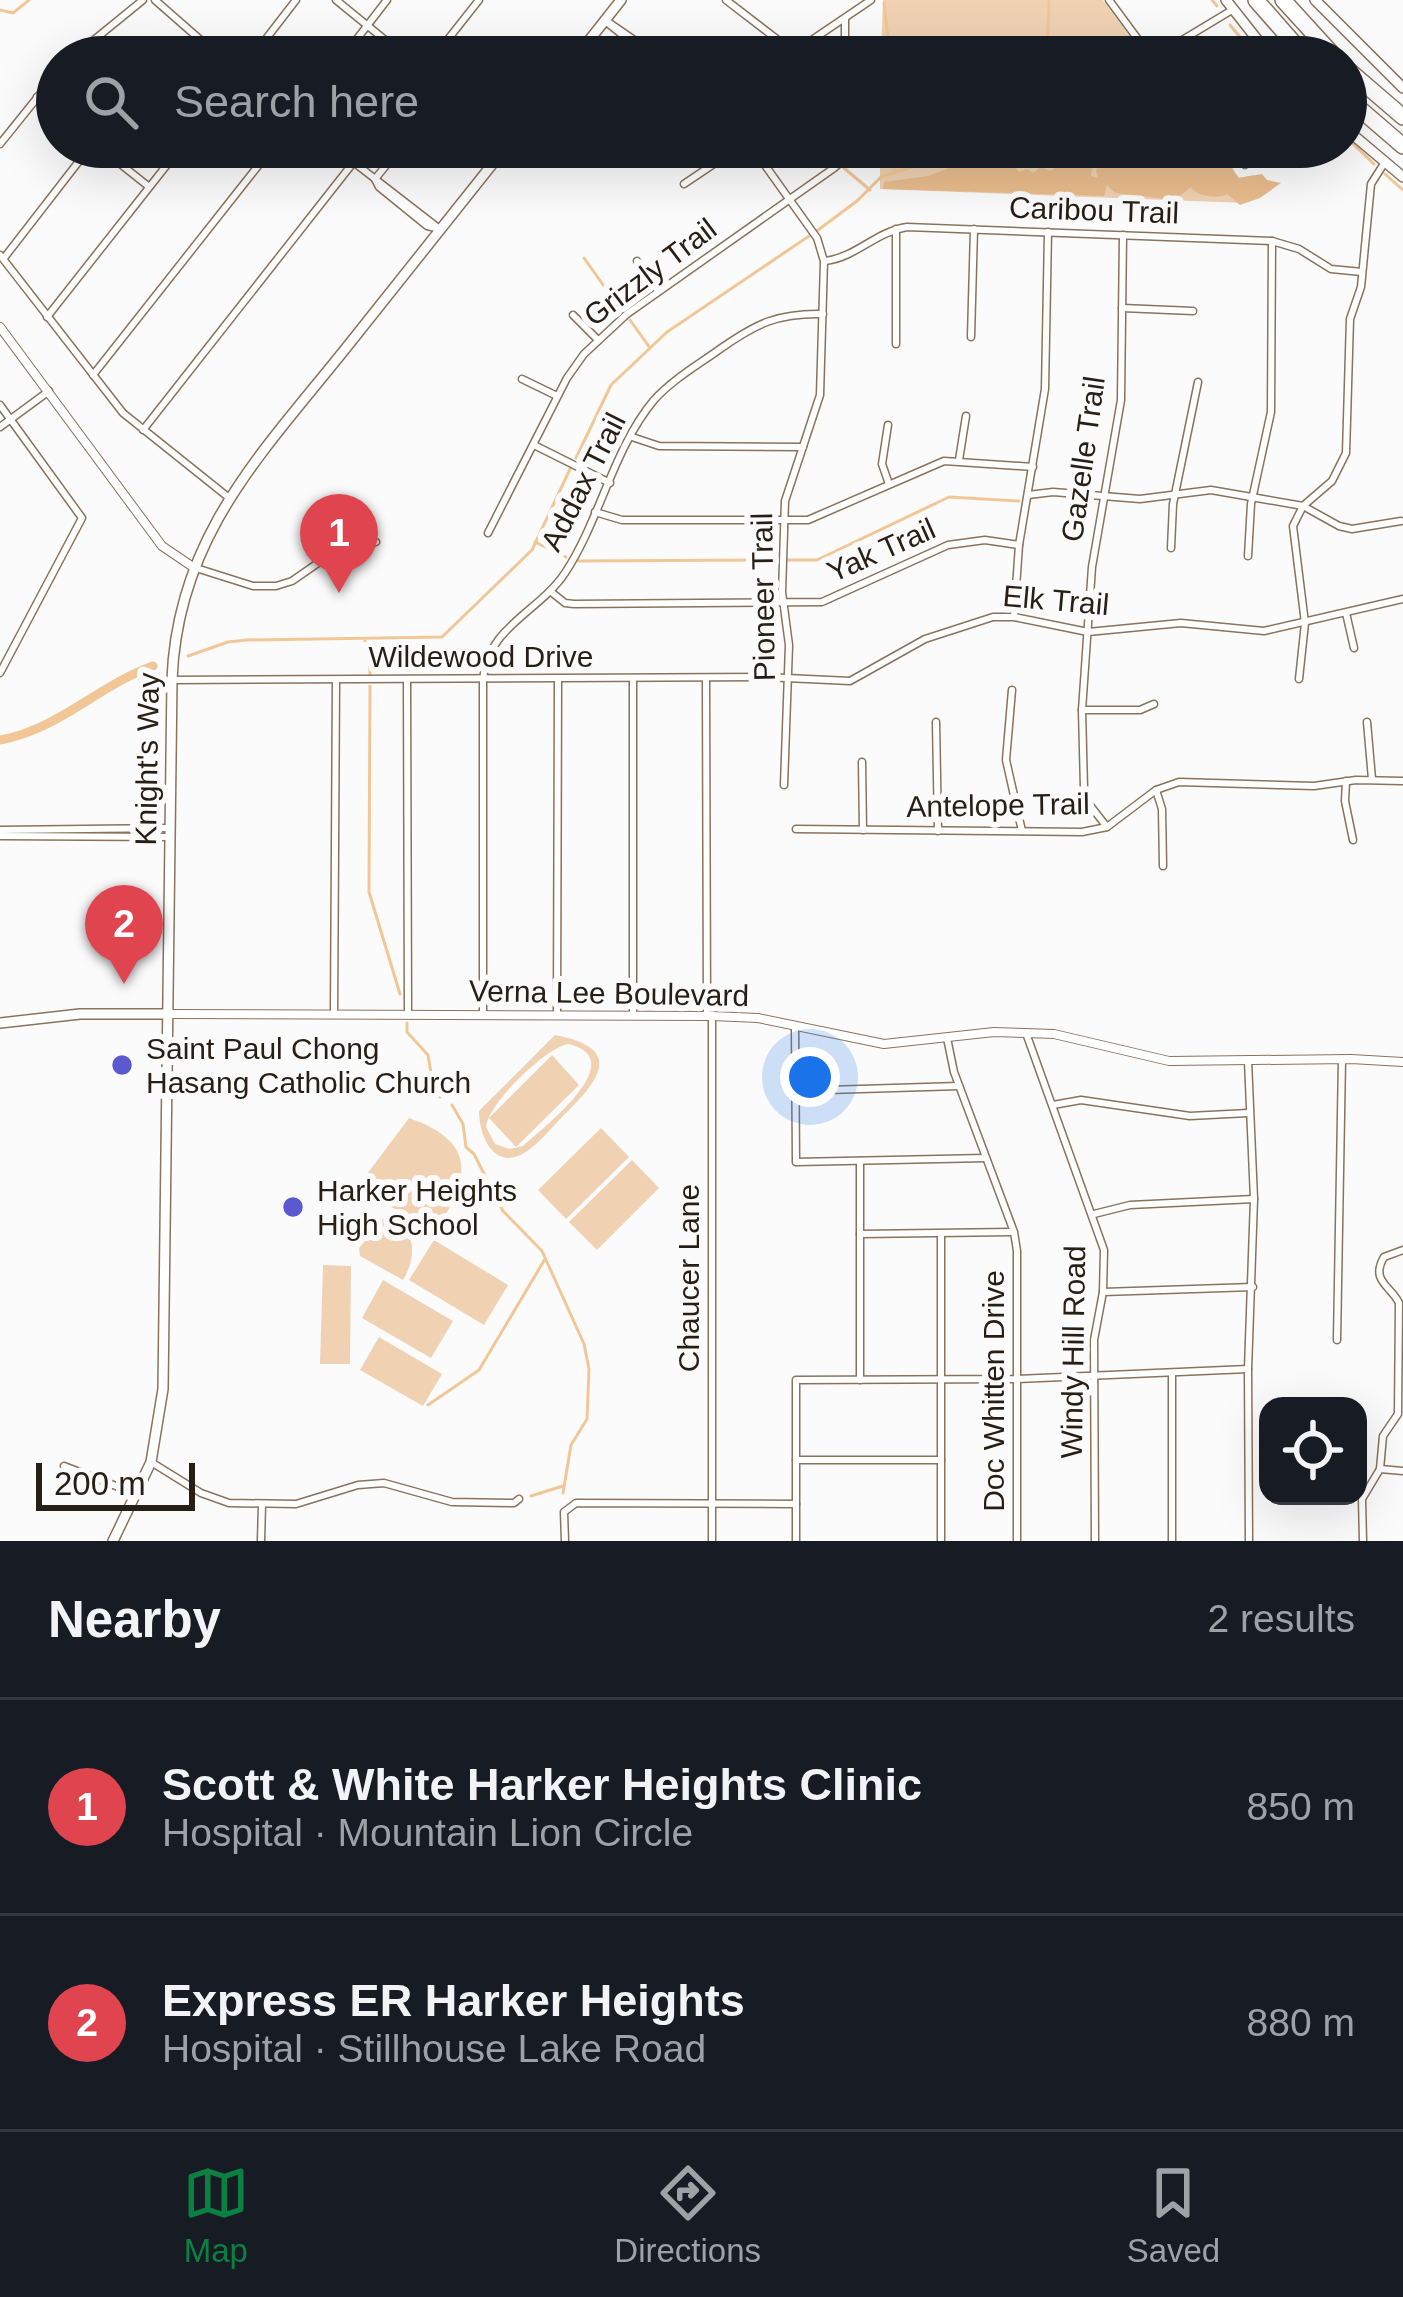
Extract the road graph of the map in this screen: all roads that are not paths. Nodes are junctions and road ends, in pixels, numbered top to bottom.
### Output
1 (143, 0) edge
2 (155, 0) edge
3 (296, 0) edge
4 (336, 0) edge
5 (387, 0) edge
6 (479, 0) edge
7 (621, 0) edge
8 (725, 0) edge
9 (871, 0) edge
10 (1109, 0) edge
11 (1256, 0) edge
12 (1283, 0) edge
13 (1315, 0) edge
14 (1229, 5) edge
15 (845, 18) junction
16 (604, 21) junction
17 (368, 25) junction
18 (99, 36) edge
19 (196, 36) edge
20 (268, 36) edge
21 (359, 36) edge
22 (381, 36) edge
23 (451, 36) edge
24 (592, 36) edge
25 (629, 36) edge
26 (772, 36) edge
27 (818, 36) edge
28 (845, 36) edge
29 (1137, 36) edge
30 (1184, 36) edge
31 (1254, 36) edge
32 (1288, 36) edge
33 (1316, 36) edge
34 (1351, 36) edge
35 (1367, 52) edge
36 (1367, 86) edge
37 (1403, 88) edge
38 (36, 99) edge
39 (1367, 115) edge
40 (1403, 117) edge
41 (0, 144) edge
42 (1403, 146) edge
43 (1367, 147) edge
44 (1385, 162) junction
45 (73, 168) edge
46 (125, 168) edge
47 (164, 168) edge
48 (256, 168) edge
49 (349, 168) edge
50 (360, 168) edge
51 (384, 168) edge
52 (490, 168) edge
53 (708, 168) edge
54 (767, 168) edge
55 (834, 168) edge
56 (1403, 177) edge
57 (375, 179) junction
58 (684, 184) dead end
59 (149, 187) junction
60 (790, 200) junction
61 (896, 229) junction
62 (441, 230) junction
63 (974, 230) junction
64 (1048, 232) junction
65 (1123, 235) junction
66 (1272, 241) junction
67 (1, 257) edge
68 (637, 261) dead end
69 (824, 261) junction
70 (1362, 272) junction
71 (658, 291) junction
72 (1122, 308) junction
73 (1193, 311) dead end
74 (823, 314) junction
75 (573, 315) dead end
76 (47, 317) junction
77 (0, 327) edge
78 (970, 337) dead end
79 (598, 340) junction
80 (896, 344) dead end
81 (92, 376) junction
82 (522, 379) dead end
83 (1198, 382) dead end
84 (49, 391) junction
85 (557, 396) junction
86 (0, 405) edge
87 (966, 416) dead end
88 (10, 419) junction
89 (888, 425) dead end
90 (0, 428) edge
91 (143, 430) junction
92 (632, 436) junction
93 (534, 445) junction
94 (802, 447) junction
95 (959, 460) junction
96 (1033, 466) junction
97 (610, 483) junction
98 (889, 484) junction
99 (1177, 494) junction
100 (1028, 495) junction
101 (1253, 496) junction
102 (228, 497) junction
103 (1104, 497) junction
104 (1303, 506) junction
105 (596, 512) junction
106 (1401, 521) edge
107 (784, 522) junction
108 (488, 533) dead end
109 (376, 542) dead end
110 (1019, 545) junction
111 (1171, 548) dead end
112 (1248, 556) dead end
113 (193, 567) junction
114 (550, 591) junction
115 (1403, 599) edge
116 (784, 603) junction
117 (1346, 613) junction
118 (1014, 617) junction
119 (1305, 623) junction
120 (1088, 632) junction
121 (1354, 648) dead end
122 (0, 674) edge
123 (789, 679) junction
124 (1299, 679) dead end
125 (172, 680) junction
126 (336, 680) junction
127 (406, 680) junction
128 (483, 680) junction
129 (558, 680) junction
130 (633, 680) junction
131 (706, 680) junction
132 (1012, 690) dead end
133 (1154, 704) dead end
134 (1082, 710) junction
135 (936, 722) dead end
136 (1366, 722) dead end
137 (862, 762) dead end
138 (1372, 779) junction
139 (1346, 781) junction
140 (1403, 781) edge
141 (784, 785) dead end
142 (1156, 790) junction
143 (1107, 827) junction
144 (796, 829) dead end
145 (862, 830) junction
146 (938, 831) junction
147 (1022, 831) junction
148 (0, 833) edge
149 (170, 833) junction
150 (1353, 840) dead end
151 (1163, 866) dead end
152 (167, 1014) junction
153 (334, 1014) junction
154 (408, 1014) junction
155 (483, 1015) junction
156 (557, 1015) junction
157 (633, 1015) junction
158 (709, 1016) junction
159 (0, 1023) edge
160 (796, 1026) junction
161 (1026, 1033) junction
162 (947, 1038) junction
163 (1342, 1059) junction
164 (1247, 1061) junction
165 (1403, 1062) edge
166 (959, 1086) junction
167 (795, 1090) junction
168 (1053, 1105) junction
169 (1247, 1113) junction
170 (986, 1158) junction
171 (860, 1161) junction
172 (1254, 1199) junction
173 (1094, 1214) junction
174 (1014, 1232) junction
175 (860, 1234) junction
176 (940, 1234) junction
177 (1403, 1250) edge
178 (1253, 1287) junction
179 (1102, 1292) junction
180 (1400, 1298) edge
181 (1336, 1340) dead end
182 (1248, 1369) junction
183 (1172, 1372) junction
184 (1094, 1376) junction
185 (1017, 1379) junction
186 (860, 1380) junction
187 (941, 1380) junction
188 (1399, 1422) edge
189 (796, 1460) junction
190 (941, 1460) junction
191 (151, 1462) junction
192 (64, 1466) dead end
193 (1380, 1469) junction
194 (1403, 1472) edge
195 (137, 1495) junction
196 (519, 1499) dead end
197 (712, 1503) junction
198 (262, 1504) junction
199 (796, 1504) junction
200 (113, 1541) edge
201 (261, 1541) edge
202 (565, 1541) edge
203 (712, 1541) edge
204 (796, 1541) edge
205 (941, 1541) edge
206 (1017, 1541) edge
207 (1095, 1541) edge
208 (1172, 1541) edge
209 (1249, 1541) edge
210 (1363, 1541) edge

1 - 18 street
2 - 19 street
3 - 20 street
4 - 17 street
5 - 17 street
6 - 23 street
7 - 16 main road
8 - 26 street
9 - 15 street
10 - 29 street
11 - 32 highway
12 - 33 highway
13 - 34 main road
14 - 30 street
14 - 31 main road
15 - 27 street
15 - 28 street
16 - 24 main road
16 - 25 street
17 - 21 street
17 - 22 street
35 - 37 main road
36 - 40 highway
38 - 41 street
39 - 42 highway
43 - 44 main road
44 - 56 main road
44 - 70 street
45 - 67 street
46 - 59 street
47 - 59 street
48 - 81 street
49 - 91 street
50 - 57 street
51 - 57 street
52 - 62 main road, Knight's Way
53 - 58 street
54 - 60 street, Pioneer Trail
55 - 60 street, Grizzly Trail
57 - 62 street
59 - 76 street
60 - 69 street, Pioneer Trail
60 - 71 street, Grizzly Trail
61 - 63 street, Caribou Trail
61 - 69 street, Caribou Trail
61 - 80 street
62 - 102 main road, Knight's Way
63 - 64 street, Caribou Trail
63 - 78 street
64 - 65 street, Caribou Trail
64 - 96 street
65 - 66 street, Caribou Trail
65 - 72 street, Gazelle Trail
66 - 70 street, Caribou Trail
66 - 101 street
67 - 76 street
68 - 71 street
69 - 74 street, Pioneer Trail
70 - 104 street
71 - 79 street, Grizzly Trail
72 - 73 street
72 - 103 street, Gazelle Trail
74 - 92 street, Addax Trail
74 - 94 street, Pioneer Trail
75 - 79 street
76 - 81 street
77 - 84 street
79 - 85 street, Grizzly Trail
81 - 91 street
82 - 85 street
83 - 99 street
84 - 88 street
84 - 113 street
85 - 93 street, Grizzly Trail
86 - 88 street
87 - 95 street
88 - 90 street
88 - 122 street
89 - 98 street
91 - 102 street
92 - 94 street
92 - 97 street, Addax Trail
93 - 97 street
93 - 108 street, Grizzly Trail
94 - 107 street, Pioneer Trail
95 - 96 street
95 - 98 street
96 - 100 street
97 - 105 street, Addax Trail
98 - 107 street
99 - 101 street
99 - 103 street
99 - 111 street
100 - 103 street
100 - 110 street
101 - 104 street
101 - 112 street
102 - 113 main road, Knight's Way
103 - 120 street, Gazelle Trail
104 - 106 street
104 - 119 street
105 - 107 street
105 - 114 street, Addax Trail
107 - 116 street, Pioneer Trail
109 - 113 street
110 - 116 street, Yak Trail
110 - 118 street
113 - 125 main road, Knight's Way
114 - 116 street, Yak Trail
114 - 128 street, Addax Trail
115 - 117 street, Elk Trail
116 - 123 street, Pioneer Trail
117 - 119 street, Elk Trail
117 - 121 street
118 - 120 street, Elk Trail
118 - 123 street, Elk Trail
119 - 120 street, Elk Trail
119 - 124 street
120 - 134 street, Gazelle Trail
123 - 131 street, Wildewood Drive
123 - 141 street, Pioneer Trail
125 - 126 street, Wildewood Drive
125 - 149 main road, Knight's Way
126 - 127 street, Wildewood Drive
126 - 153 street
127 - 128 street, Wildewood Drive
127 - 154 street
128 - 129 street, Wildewood Drive
128 - 155 street
129 - 130 street, Wildewood Drive
129 - 156 street
130 - 131 street, Wildewood Drive
130 - 157 street
131 - 158 street, Chaucer Lane
132 - 147 street
133 - 134 street
134 - 143 street, Gazelle Trail
135 - 146 street
136 - 138 street
137 - 145 street
138 - 139 street
138 - 140 street
139 - 142 street
139 - 150 street
142 - 143 street, Antelope Trail
142 - 151 street
143 - 147 street, Antelope Trail
144 - 145 street, Antelope Trail
145 - 146 street, Antelope Trail
146 - 147 street, Antelope Trail
148 - 149 street
149 - 152 main road, Knight's Way
152 - 153 street, Verna Lee Boulevard
152 - 159 main road
152 - 191 main road, Knight's Way
153 - 154 street, Verna Lee Boulevard
154 - 155 street, Verna Lee Boulevard
155 - 156 street, Verna Lee Boulevard
156 - 157 street, Verna Lee Boulevard
157 - 158 street, Verna Lee Boulevard
158 - 160 street, Verna Lee Boulevard
158 - 197 street, Chaucer Lane
160 - 162 street, Verna Lee Boulevard
160 - 167 street
161 - 162 street, Verna Lee Boulevard
161 - 164 street, Verna Lee Boulevard
161 - 168 street, Windy Hill Road
162 - 166 street, Doc Whitten Drive
163 - 164 street, Verna Lee Boulevard
163 - 165 street, Verna Lee Boulevard
163 - 181 street
164 - 169 street
166 - 167 street
166 - 170 street, Doc Whitten Drive
167 - 171 street
168 - 169 street
168 - 173 street, Windy Hill Road
169 - 172 street
170 - 171 street
170 - 174 street, Doc Whitten Drive
171 - 175 street
172 - 173 street
172 - 178 street
173 - 179 street, Windy Hill Road
174 - 176 street
174 - 185 street, Doc Whitten Drive
175 - 176 street
175 - 186 street
176 - 187 street
177 - 180 street
178 - 179 street
178 - 182 street
179 - 184 street, Windy Hill Road
180 - 188 street
182 - 183 street
182 - 209 street
183 - 184 street
183 - 208 street
184 - 185 street
184 - 207 street, Windy Hill Road
185 - 187 street
185 - 206 street, Doc Whitten Drive
186 - 187 street
186 - 189 street
187 - 190 street
188 - 193 street
189 - 190 street
189 - 199 street
190 - 205 street
191 - 195 main road, Knight's Way
191 - 198 street
192 - 195 street
193 - 194 street
193 - 210 street
195 - 200 main road, Knight's Way
196 - 198 street
197 - 199 street
197 - 202 street
197 - 203 street, Chaucer Lane
198 - 201 street
199 - 204 street

